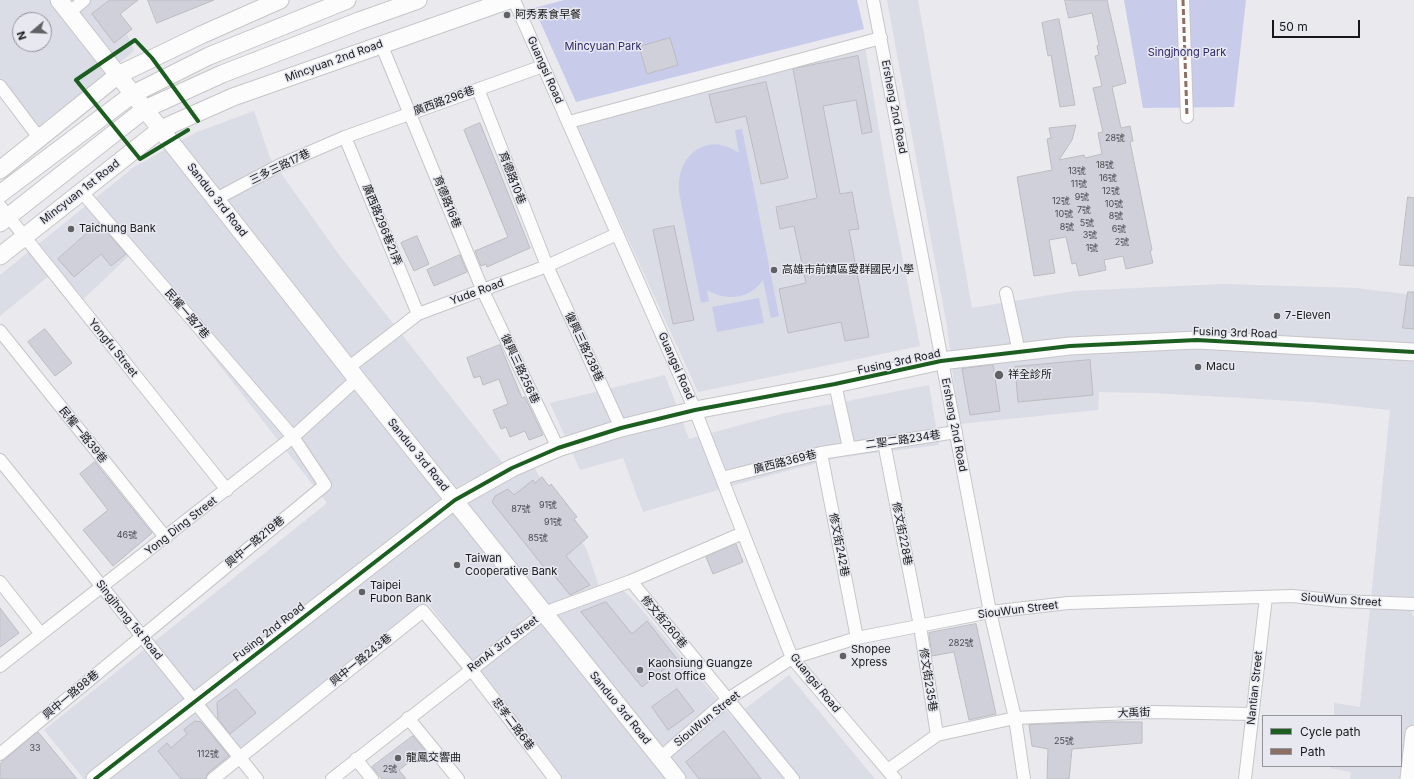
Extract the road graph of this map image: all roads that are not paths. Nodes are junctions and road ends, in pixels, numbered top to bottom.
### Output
1 (84, 0) edge
2 (347, 0) edge
3 (418, 0) edge
4 (509, 0) edge
5 (514, 0) edge
6 (873, 0) edge
7 (1183, 0) edge
8 (269, 2) edge
9 (64, 6) edge
10 (881, 38) junction
11 (381, 44) junction
12 (543, 66) junction
13 (118, 75) junction
14 (0, 86) edge
15 (478, 89) junction
16 (133, 94) junction
17 (145, 109) junction
18 (411, 113) junction
19 (1187, 117) dead end
20 (569, 122) junction
21 (161, 129) junction
22 (345, 137) junction
23 (40, 139) junction
24 (0, 170) edge
25 (81, 191) junction
26 (0, 194) edge
27 (216, 199) junction
28 (3, 215) edge
29 (617, 234) junction
30 (24, 236) junction
31 (0, 256) edge
32 (547, 266) junction
33 (483, 290) junction
34 (1006, 293) dead end
35 (418, 314) junction
36 (0, 331) edge
37 (1019, 352) junction
38 (1414, 352) edge
39 (942, 361) junction
40 (352, 374) junction
41 (835, 384) junction
42 (695, 410) junction
43 (620, 428) junction
44 (956, 432) junction
45 (293, 437) junction
46 (884, 443) junction
47 (558, 448) junction
48 (849, 448) junction
49 (821, 453) junction
50 (0, 460) edge
51 (722, 478) junction
52 (226, 490) junction
53 (455, 500) junction
54 (743, 534) junction
55 (166, 538) junction
56 (631, 581) junction
57 (0, 582) edge
58 (102, 587) junction
59 (1266, 597) junction
60 (1414, 604) edge
61 (990, 612) junction
62 (544, 613) junction
63 (920, 626) junction
64 (42, 634) junction
65 (142, 636) junction
66 (857, 638) junction
67 (792, 658) junction
68 (0, 666) edge
69 (471, 669) junction
70 (728, 699) junction
71 (194, 701) junction
72 (1252, 714) junction
73 (408, 718) junction
74 (1015, 718) junction
75 (1414, 734) edge
76 (937, 735) junction
77 (0, 754) edge
78 (239, 757) junction
79 (660, 758) junction
80 (356, 759) junction
81 (891, 775) edge
82 (95, 779) edge
83 (213, 779) edge
84 (257, 779) edge
85 (332, 779) edge
86 (372, 779) edge
87 (458, 779) edge
88 (555, 779) edge
89 (677, 779) edge
90 (793, 779) edge
91 (1024, 779) edge
92 (1245, 779) edge
93 (1409, 779) edge

1 - 9 street
2 - 16 street
3 - 17 street
4 - 11 street, Mincyuan 2nd Road
5 - 12 street, Guangsi Road
6 - 10 street, Ersheng 2nd Road
7 - 19 street
8 - 13 street
9 - 13 street, Sanduo 3rd Road
10 - 20 street
10 - 39 street, Ersheng 2nd Road
11 - 18 street, 育德路16巷
11 - 21 street, Mincyuan 2nd Road
12 - 15 street, 廣西路296巷
12 - 20 street, Guangsi Road
13 - 16 street, Sanduo 3rd Road
13 - 23 street
14 - 23 street
15 - 18 street, 廣西路296巷
15 - 32 street, 育德路10巷
16 - 17 street, Sanduo 3rd Road
16 - 26 street
17 - 21 street, Sanduo 3rd Road
17 - 28 street
18 - 22 street, 廣西路296巷
18 - 33 street, 育德路16巷
20 - 29 street, Guangsi Road
21 - 25 street, Mincyuan 1st Road
21 - 27 street, Sanduo 3rd Road
22 - 27 street, 三多三路17巷
22 - 35 street, 廣西路296巷21弄
23 - 24 street
25 - 30 street, Mincyuan 1st Road
25 - 45 street, 民權一路7巷
27 - 40 street, Sanduo 3rd Road
28 - 30 street, Yongfu Street
29 - 32 street, Yude Road
29 - 42 street, Guangsi Road
30 - 31 street, Mincyuan 1st Road
30 - 52 street, Yongfu Street
32 - 33 street, Yude Road
32 - 43 street, 復興三路238巷
33 - 35 street, Yude Road
33 - 47 street, 復興三路256巷
34 - 37 street
35 - 40 street, Yude Road
36 - 55 street, 民權一路39巷
37 - 38 street, Fusing 3rd Road
37 - 39 street, Fusing 3rd Road
39 - 41 street, Fusing 3rd Road
39 - 44 street, Ersheng 2nd Road
40 - 45 street, Yong Ding Street
40 - 53 street, Sanduo 3rd Road
41 - 42 street, Fusing 3rd Road
41 - 48 street
42 - 43 street, Fusing 3rd Road
42 - 51 street, Guangsi Road
43 - 47 street, Fusing 3rd Road
44 - 46 street, 二聖二路234巷
44 - 61 street, Ersheng 2nd Road
45 - 52 street, Yong Ding Street
45 - 65 street, 興中一路219巷
46 - 48 street, 二聖二路234巷
46 - 63 street, 修文街228巷
47 - 53 street, Fusing 3rd Road
48 - 49 street, 廣西路369巷
49 - 51 street, 廣西路369巷
49 - 66 street, 修文街242巷
50 - 58 street, Singjhong 1st Road
51 - 54 street, Guangsi Road
52 - 55 street, Yong Ding Street
53 - 62 street, Sanduo 3rd Road
53 - 71 street, Fusing 2nd Road
54 - 56 street, RenAi 3rd Street
54 - 67 street, Guangsi Road
55 - 58 street, Yong Ding Street
56 - 62 street, RenAi 3rd Street
56 - 70 street, 修文街260巷
57 - 64 street
58 - 64 street, Yong Ding Street
58 - 65 street, Singjhong 1st Road
59 - 60 street, SiouWun Street
59 - 61 street, SiouWun Street
59 - 72 street, Nantian Street
61 - 63 street, SiouWun Street
61 - 74 street, Ersheng 2nd Road
62 - 69 street, RenAi 3rd Street
62 - 79 street, Sanduo 3rd Road
63 - 66 street, SiouWun Street
63 - 76 street, 修文街235巷
64 - 68 street, Yong Ding Street
65 - 71 street, Singjhong 1st Road
65 - 77 street, 興中一路98巷
66 - 67 street, SiouWun Street
67 - 70 street, SiouWun Street
67 - 81 street, Guangsi Road
69 - 73 street, RenAi 3rd Street
69 - 78 street, 興中一路243巷
69 - 88 street, 忠孝二路6巷
70 - 79 street, SiouWun Street
70 - 90 street, 修文街260巷
71 - 78 street, Singjhong 1st Road
71 - 82 street, Fusing 2nd Road
72 - 74 street, 大禹街
72 - 92 street, Nantian Street
73 - 80 street, RenAi 3rd Street
73 - 87 street
74 - 76 street, 大禹街
74 - 91 street, Ersheng 2nd Road
75 - 93 street
76 - 81 street
78 - 83 street
78 - 84 street, Singjhong 1st Road
79 - 89 street, Sanduo 3rd Road
80 - 85 street, RenAi 3rd Street
80 - 86 street

